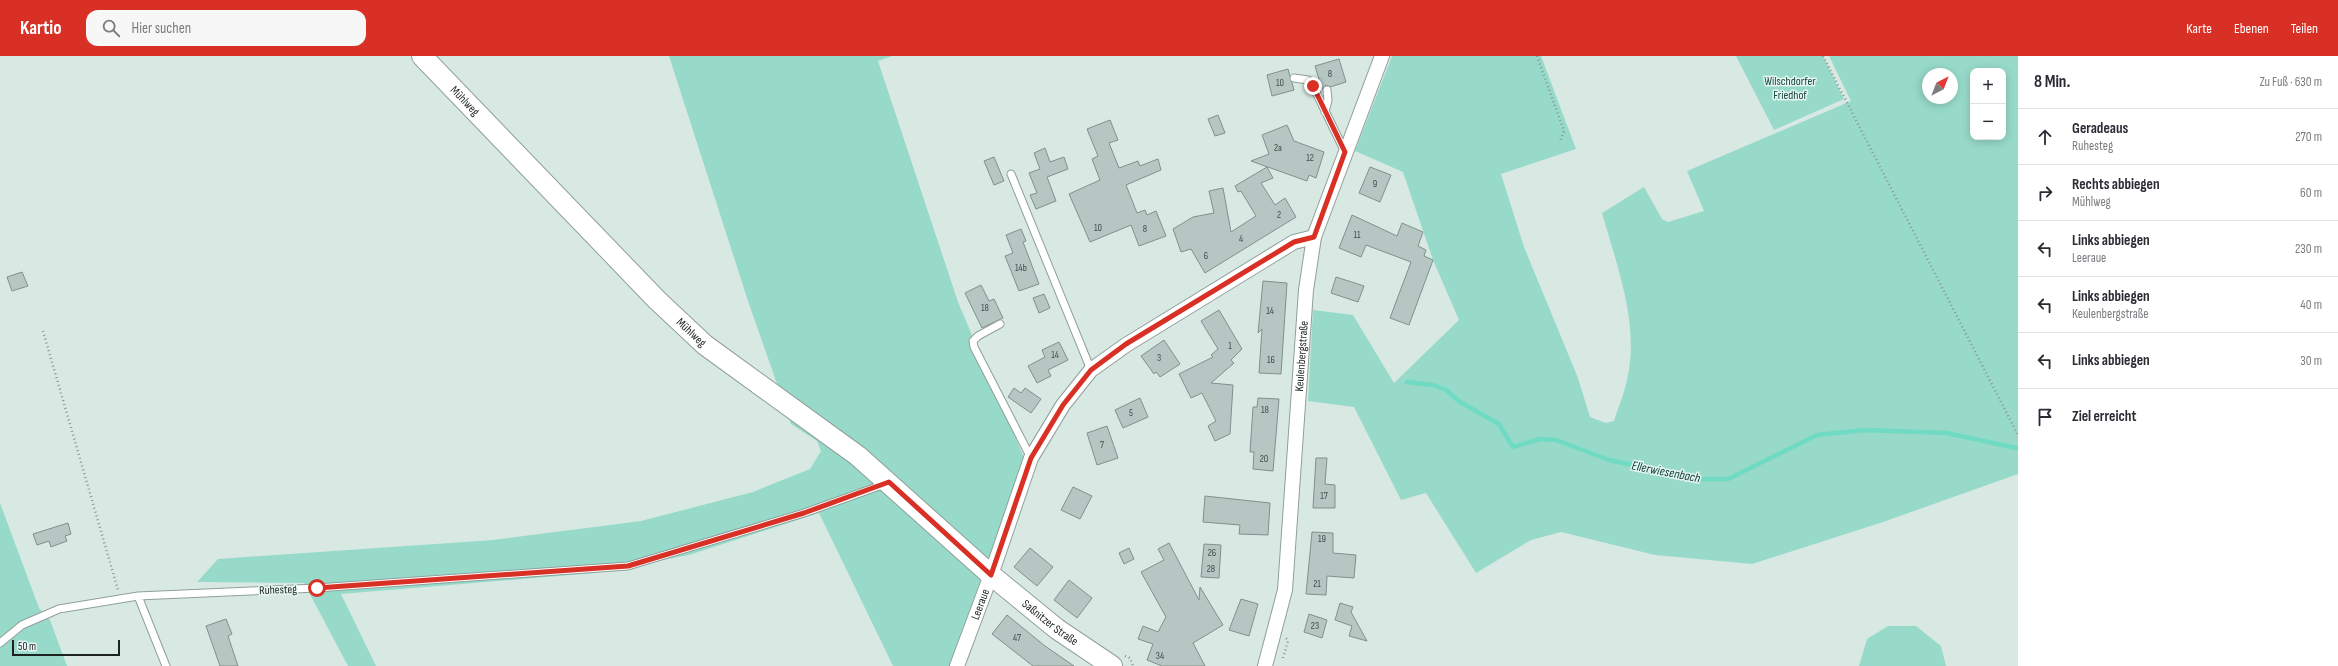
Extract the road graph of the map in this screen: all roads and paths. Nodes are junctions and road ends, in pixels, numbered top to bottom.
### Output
1 (422, 56) edge
2 (1382, 56) edge
3 (1537, 56) edge
4 (1823, 56) edge
5 (1294, 78) dead end
6 (1327, 90) dead end
7 (1325, 112) junction
8 (1560, 141) dead end
9 (1345, 152) junction
10 (1011, 174) dead end
11 (1314, 237) junction
12 (1000, 324) dead end
13 (43, 331) dead end
14 (1091, 370) junction
15 (2018, 435) edge
16 (1031, 458) junction
17 (889, 482) junction
18 (991, 575) junction
19 (138, 596) junction
20 (121, 599) junction
21 (0, 643) edge
22 (1118, 660) edge
23 (166, 666) edge
24 (957, 666) edge
25 (1133, 666) edge
26 (1265, 666) edge

1 - 17 street, Mühlweg
2 - 9 street, Keulenbergstraße
3 - 8 path
4 - 15 path
5 - 7 lane
6 - 7 lane
7 - 9 lane
9 - 11 street, Keulenbergstraße
10 - 14 lane
11 - 14 street, Leeraue
11 - 26 street, Keulenbergstraße
12 - 16 lane
13 - 20 path
14 - 16 street, Leeraue
16 - 18 street, Leeraue
17 - 18 street, Mühlweg
17 - 19 lane, Ruhesteg
18 - 22 street, Saßnitzer Straße
18 - 24 street, Leeraue
19 - 20 lane, Ruhesteg
19 - 23 lane
20 - 21 lane, Ruhesteg
22 - 25 path

